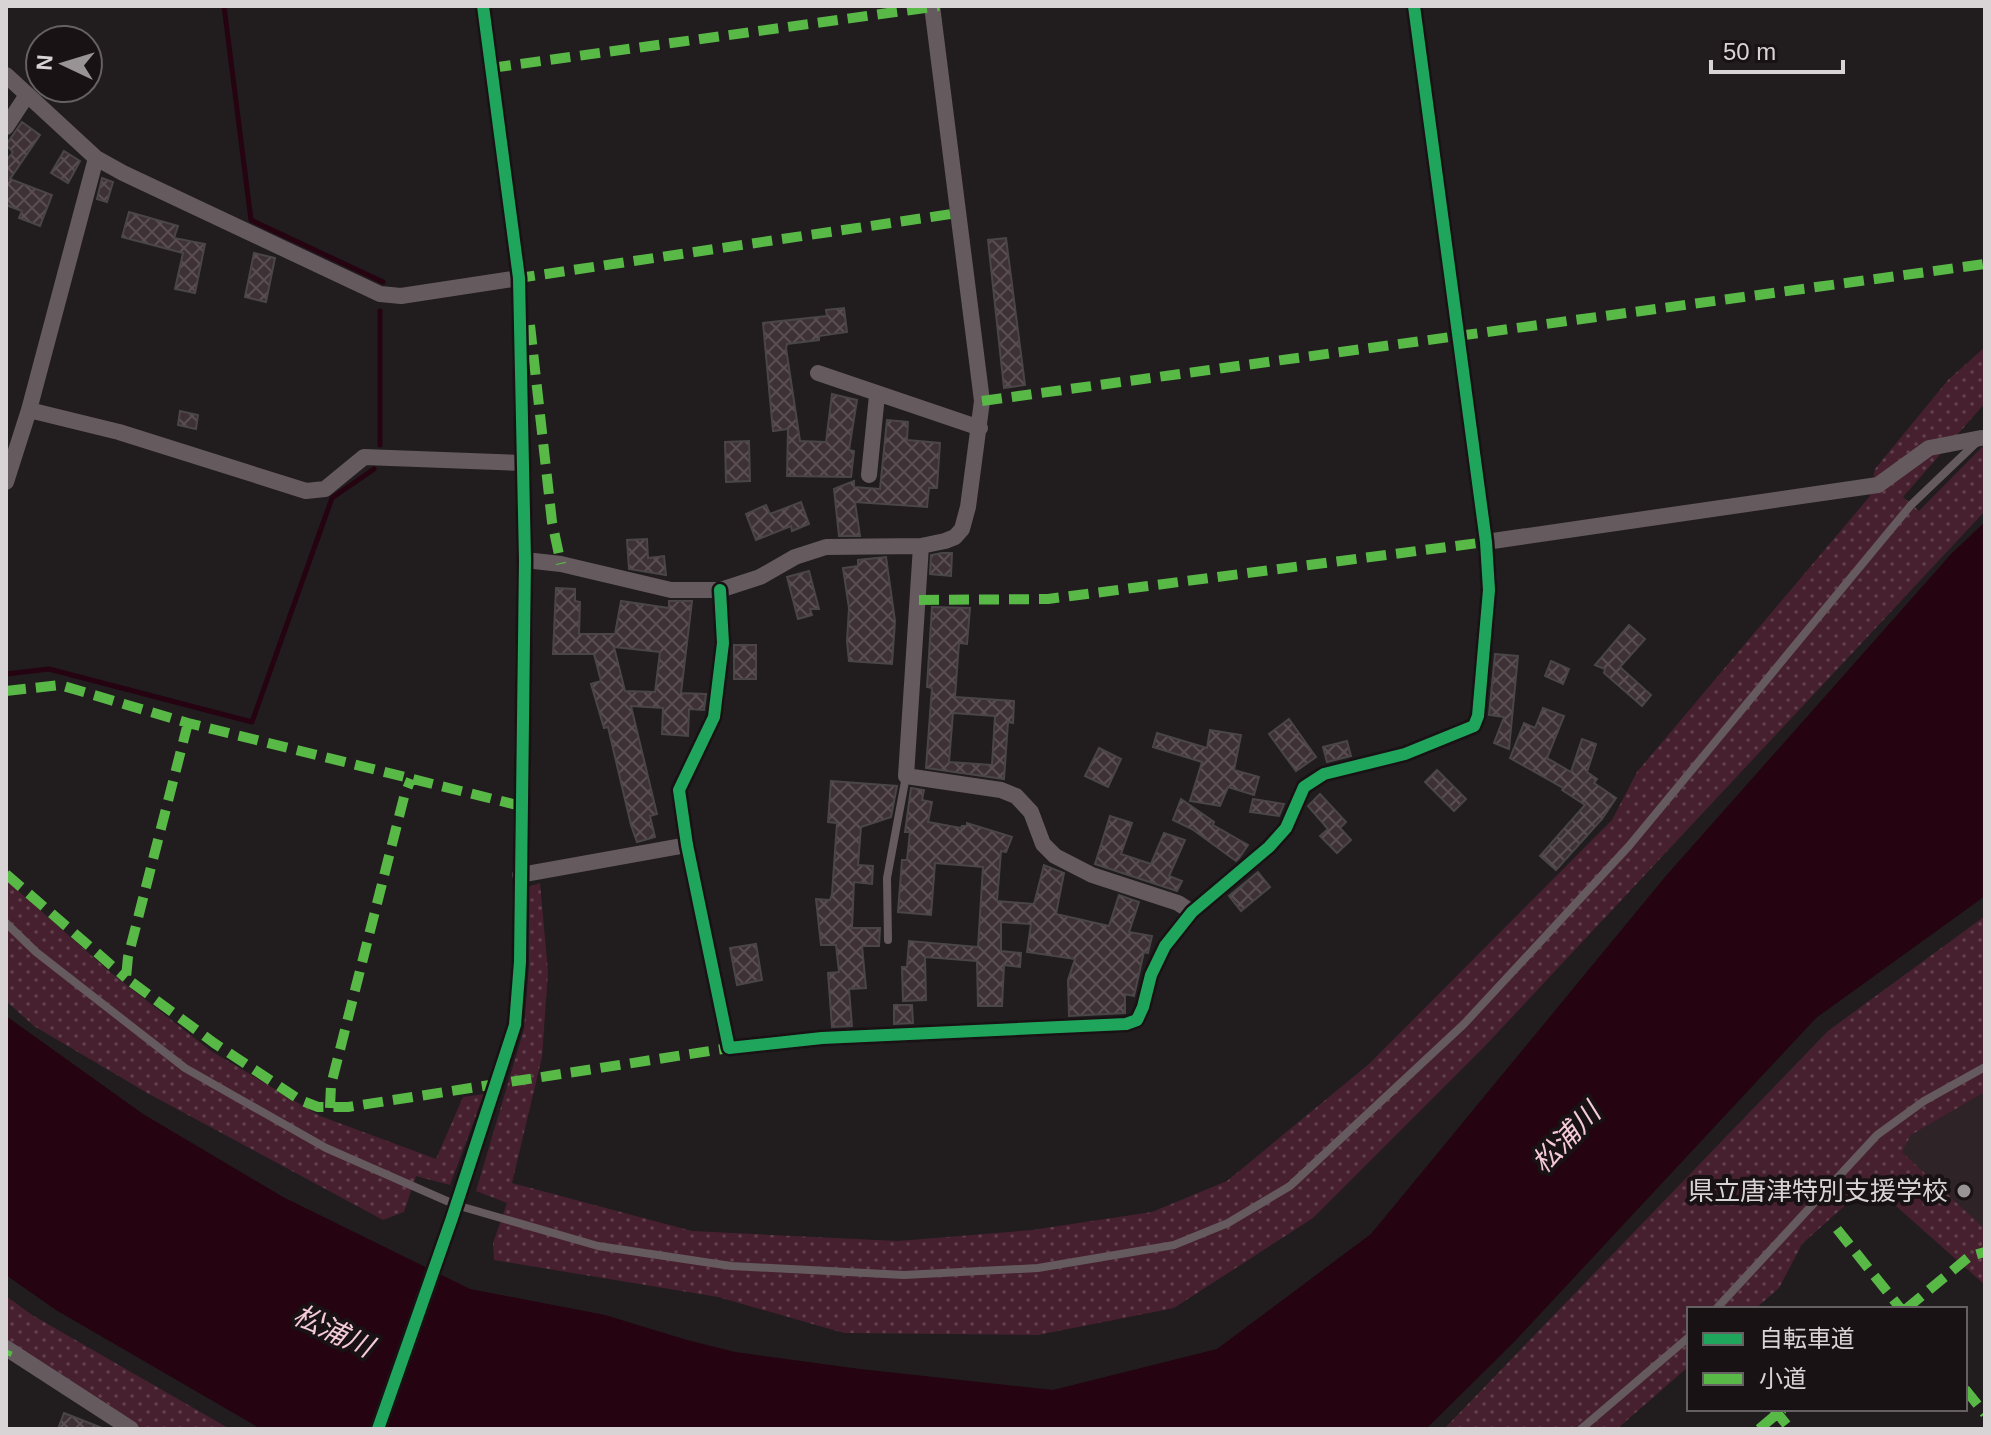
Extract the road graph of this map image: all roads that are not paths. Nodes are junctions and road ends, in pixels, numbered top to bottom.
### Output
1 (483, 6) edge
2 (932, 6) edge
3 (1414, 6) edge
4 (6, 75) edge
5 (24, 92) edge
6 (24, 100) edge
7 (37, 104) edge
8 (6, 127) edge
9 (96, 158) junction
10 (519, 278) junction
11 (818, 373) dead end
12 (877, 395) junction
13 (29, 410) junction
14 (980, 428) junction
15 (1983, 437) edge
16 (523, 463) junction
17 (869, 475) dead end
18 (6, 482) edge
19 (1486, 542) junction
20 (921, 546) junction
21 (525, 560) junction
22 (720, 590) junction
23 (906, 776) junction
24 (687, 845) junction
25 (520, 875) junction
26 (1192, 912) junction
27 (6, 923) edge
28 (888, 940) dead end
29 (1985, 1067) edge
30 (454, 1211) junction
31 (1718, 1307) edge
32 (1687, 1339) edge
33 (6, 1348) edge
34 (131, 1429) edge
35 (378, 1429) edge
36 (1581, 1429) edge

1 - 10 street
2 - 14 street
3 - 19 street
4 - 5 street
6 - 8 street
7 - 9 street
9 - 10 street
9 - 13 street
10 - 16 street
11 - 12 street
12 - 14 street
12 - 17 street
13 - 16 street
13 - 18 street
14 - 20 street
15 - 19 street
15 - 30 lane
16 - 21 street
19 - 26 street
20 - 22 street
20 - 23 street
21 - 22 street
21 - 25 street
22 - 24 street
23 - 26 street
23 - 28 lane
24 - 25 street
24 - 26 street
25 - 30 street
27 - 30 lane
29 - 31 lane
30 - 35 street
32 - 36 lane
33 - 34 street

